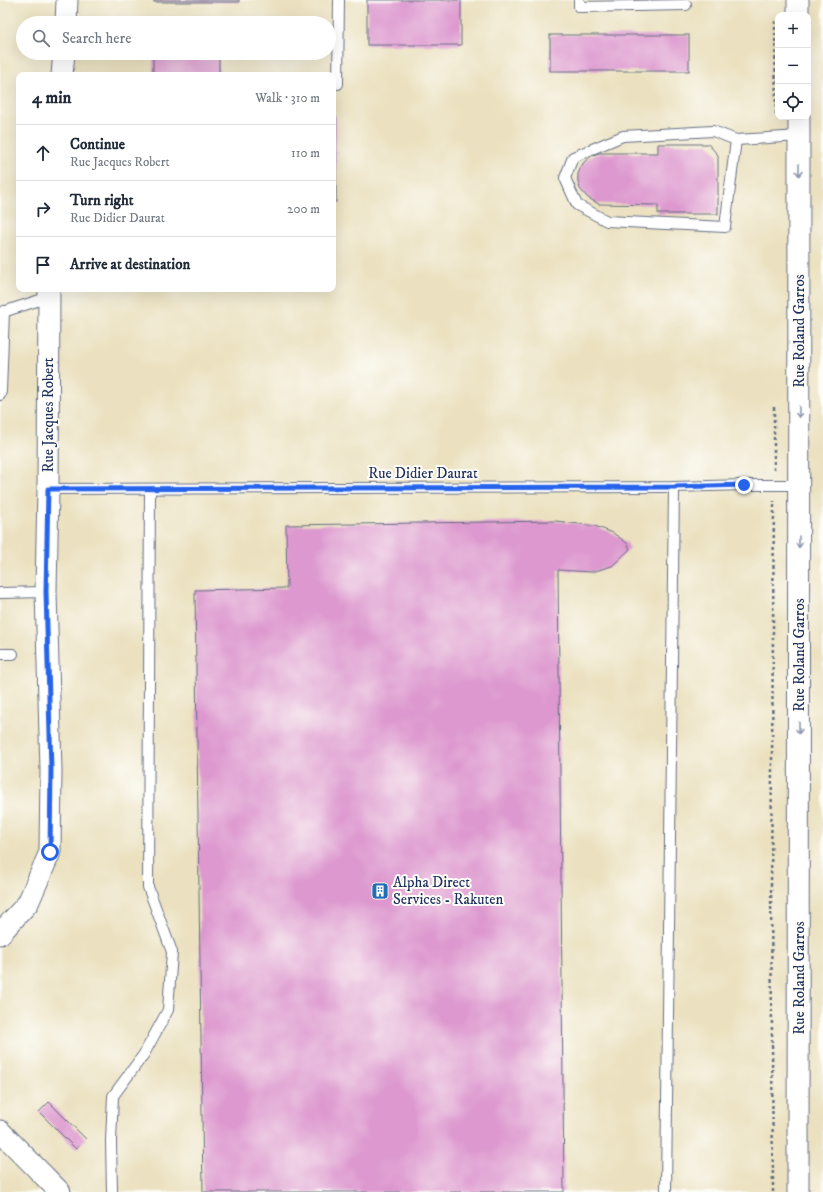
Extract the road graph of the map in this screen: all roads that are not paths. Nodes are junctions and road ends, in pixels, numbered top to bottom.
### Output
1 (67, 0) edge
2 (339, 0) edge
3 (579, 0) edge
4 (798, 0) edge
5 (686, 5) dead end
6 (798, 12) edge
7 (66, 16) edge
8 (63, 60) edge
9 (62, 72) edge
10 (338, 84) dead end
11 (799, 126) edge
12 (736, 140) junction
13 (49, 293) edge
14 (2, 312) edge
15 (0, 395) edge
16 (799, 485) junction
17 (674, 487) junction
18 (48, 489) junction
19 (150, 489) junction
20 (46, 592) junction
21 (0, 593) edge
22 (0, 654) edge
23 (13, 654) dead end
24 (0, 934) edge
25 (0, 1131) edge
26 (60, 1192) edge
27 (112, 1192) edge
28 (666, 1192) edge
29 (798, 1192) edge

1 - 7 street
2 - 10 lane
3 - 5 lane
4 - 6 street
8 - 9 street
11 - 12 lane
11 -> 16 street, Rue Roland Garros
12 - 12 lane
13 - 14 lane
13 - 18 street, Rue Jacques Robert
14 - 15 lane
16 - 17 lane, Rue Didier Daurat
16 -> 29 street, Rue Roland Garros
17 - 19 lane, Rue Didier Daurat
17 - 28 lane
18 - 19 lane, Rue Didier Daurat
18 - 20 street, Rue Jacques Robert
19 - 27 lane
20 - 21 lane
20 - 24 street, Rue Jacques Robert
22 - 23 lane
25 - 26 street

